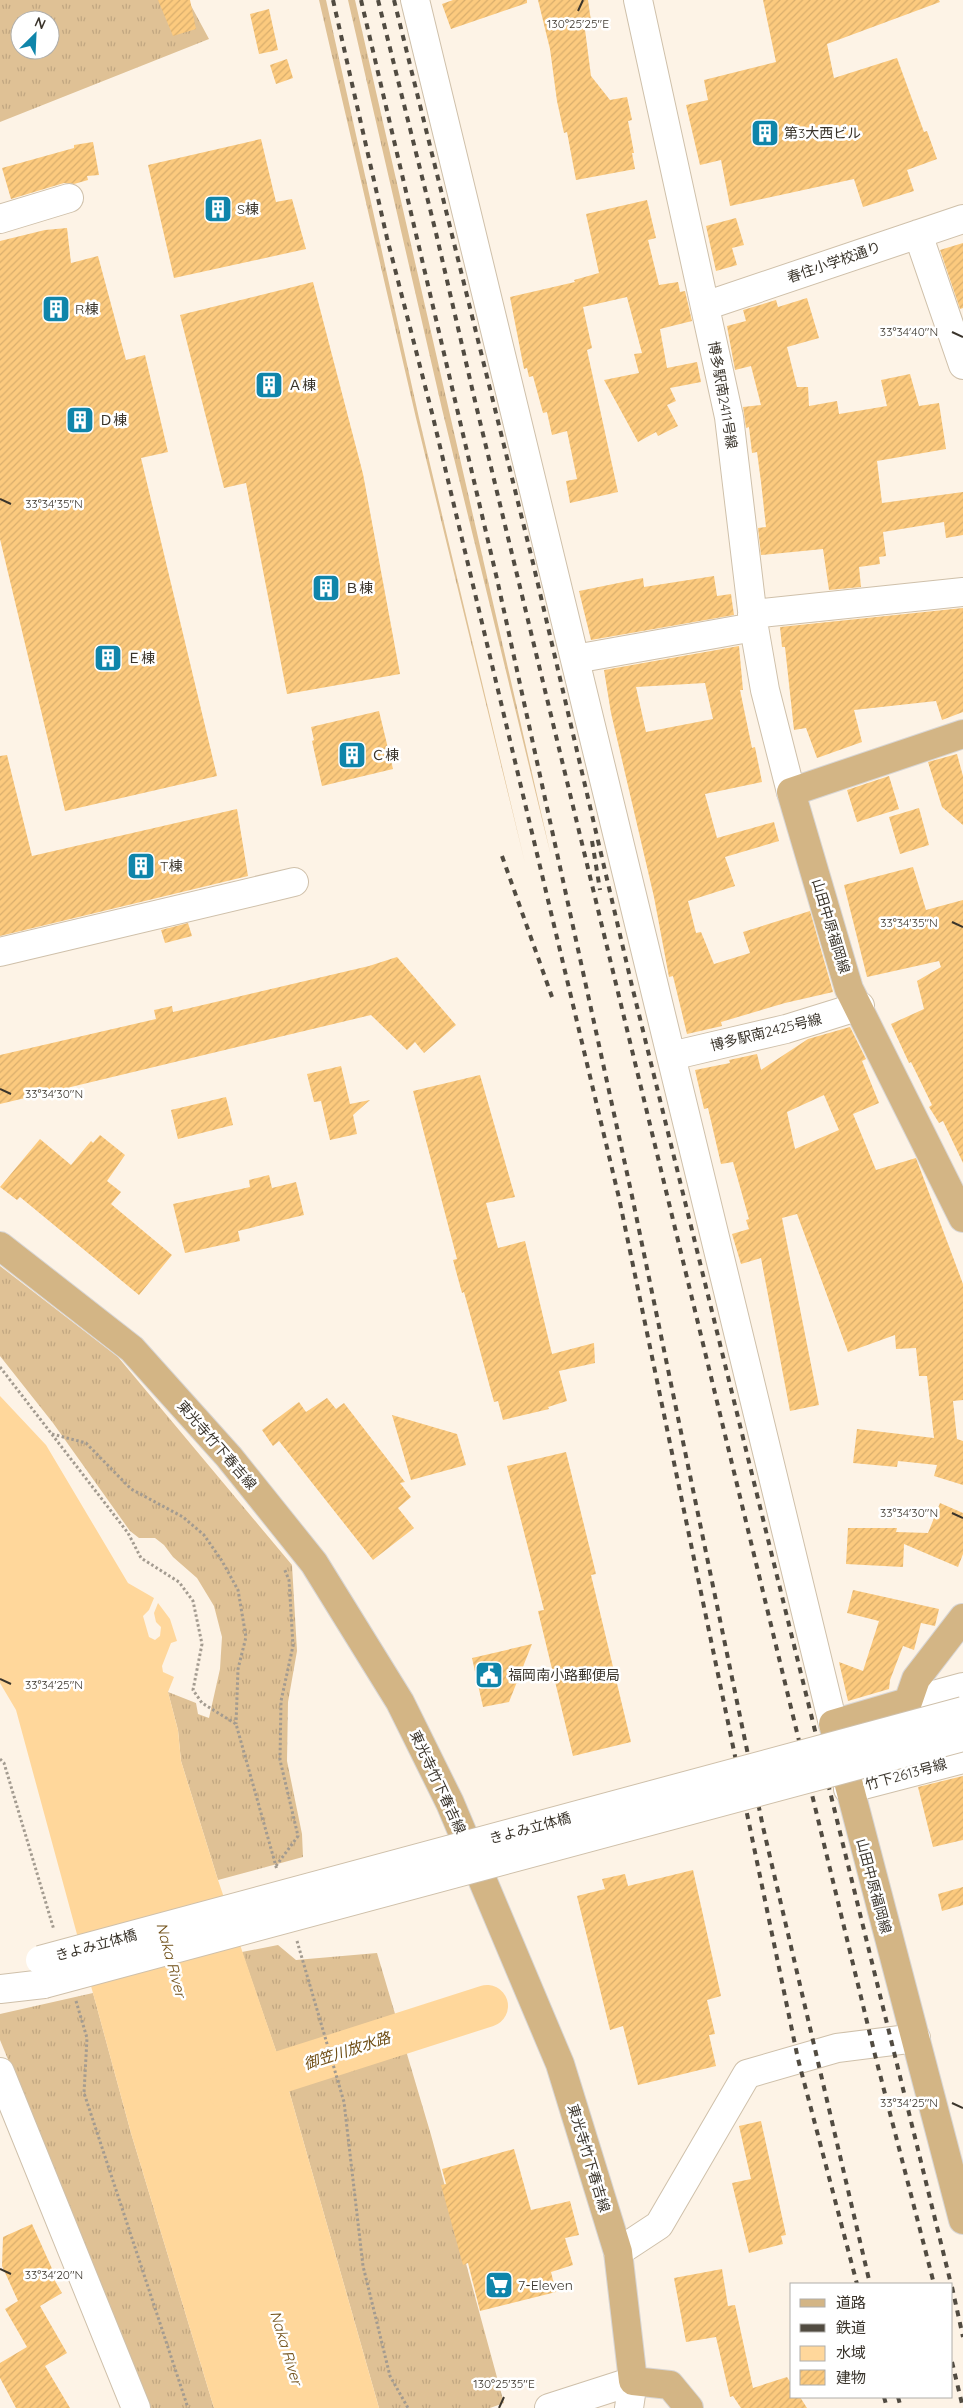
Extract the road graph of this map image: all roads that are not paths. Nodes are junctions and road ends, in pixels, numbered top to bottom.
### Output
1 (415, 0) edge
2 (638, 0) edge
3 (70, 198) dead end
4 (0, 219) edge
5 (963, 219) edge
6 (918, 234) junction
7 (706, 306) junction
8 (963, 365) edge
9 (963, 592) edge
10 (753, 621) junction
11 (575, 659) junction
12 (963, 734) edge
13 (791, 792) junction
14 (294, 882) dead end
15 (0, 952) edge
16 (860, 1006) junction
17 (671, 1056) junction
18 (963, 1218) edge
19 (0, 1246) edge
20 (963, 1618) edge
21 (963, 1687) edge
22 (908, 1702) junction
23 (963, 1711) edge
24 (833, 1724) junction
25 (963, 1737) edge
26 (963, 1759) edge
27 (848, 1790) junction
28 (42, 1972) junction
29 (0, 1978) edge
30 (0, 1989) edge
31 (916, 2038) junction
32 (0, 2072) edge
33 (963, 2220) edge
34 (618, 2252) junction
35 (633, 2382) junction
36 (136, 2408) edge
37 (549, 2408) edge
38 (629, 2408) edge
39 (689, 2408) edge

1 - 11 street
2 - 7 street, 博多駅南2411号線
3 - 4 street
5 - 6 street, 春住小学校通り
6 - 7 street, 春住小学校通り
6 - 8 street
7 - 10 street, 博多駅南2411号線
9 - 10 street
10 - 11 street
10 - 13 street, 博多駅南2411号線
11 - 17 street
12 - 13 main road
13 - 16 main road, 山田中原福岡線
14 - 15 street
16 - 17 street, 博多駅南2425号線
16 - 18 main road, 山田中原福岡線
17 - 24 street
19 - 34 main road, 東光寺竹下春吉線
20 - 22 main road
21 - 22 street
22 - 24 main road
23 - 28 street, きよみ立体橋, bridge
24 - 27 main road, 山田中原福岡線
25 - 28 street, きよみ立体橋, bridge
26 - 27 street, 竹下2613号線
27 - 31 main road, 山田中原福岡線
28 - 29 street
28 - 30 street
31 - 33 main road, 山田中原福岡線
31 - 34 street
32 - 36 street
34 - 35 main road, 東光寺竹下春吉線
35 - 37 street
35 - 38 street
35 - 39 main road

